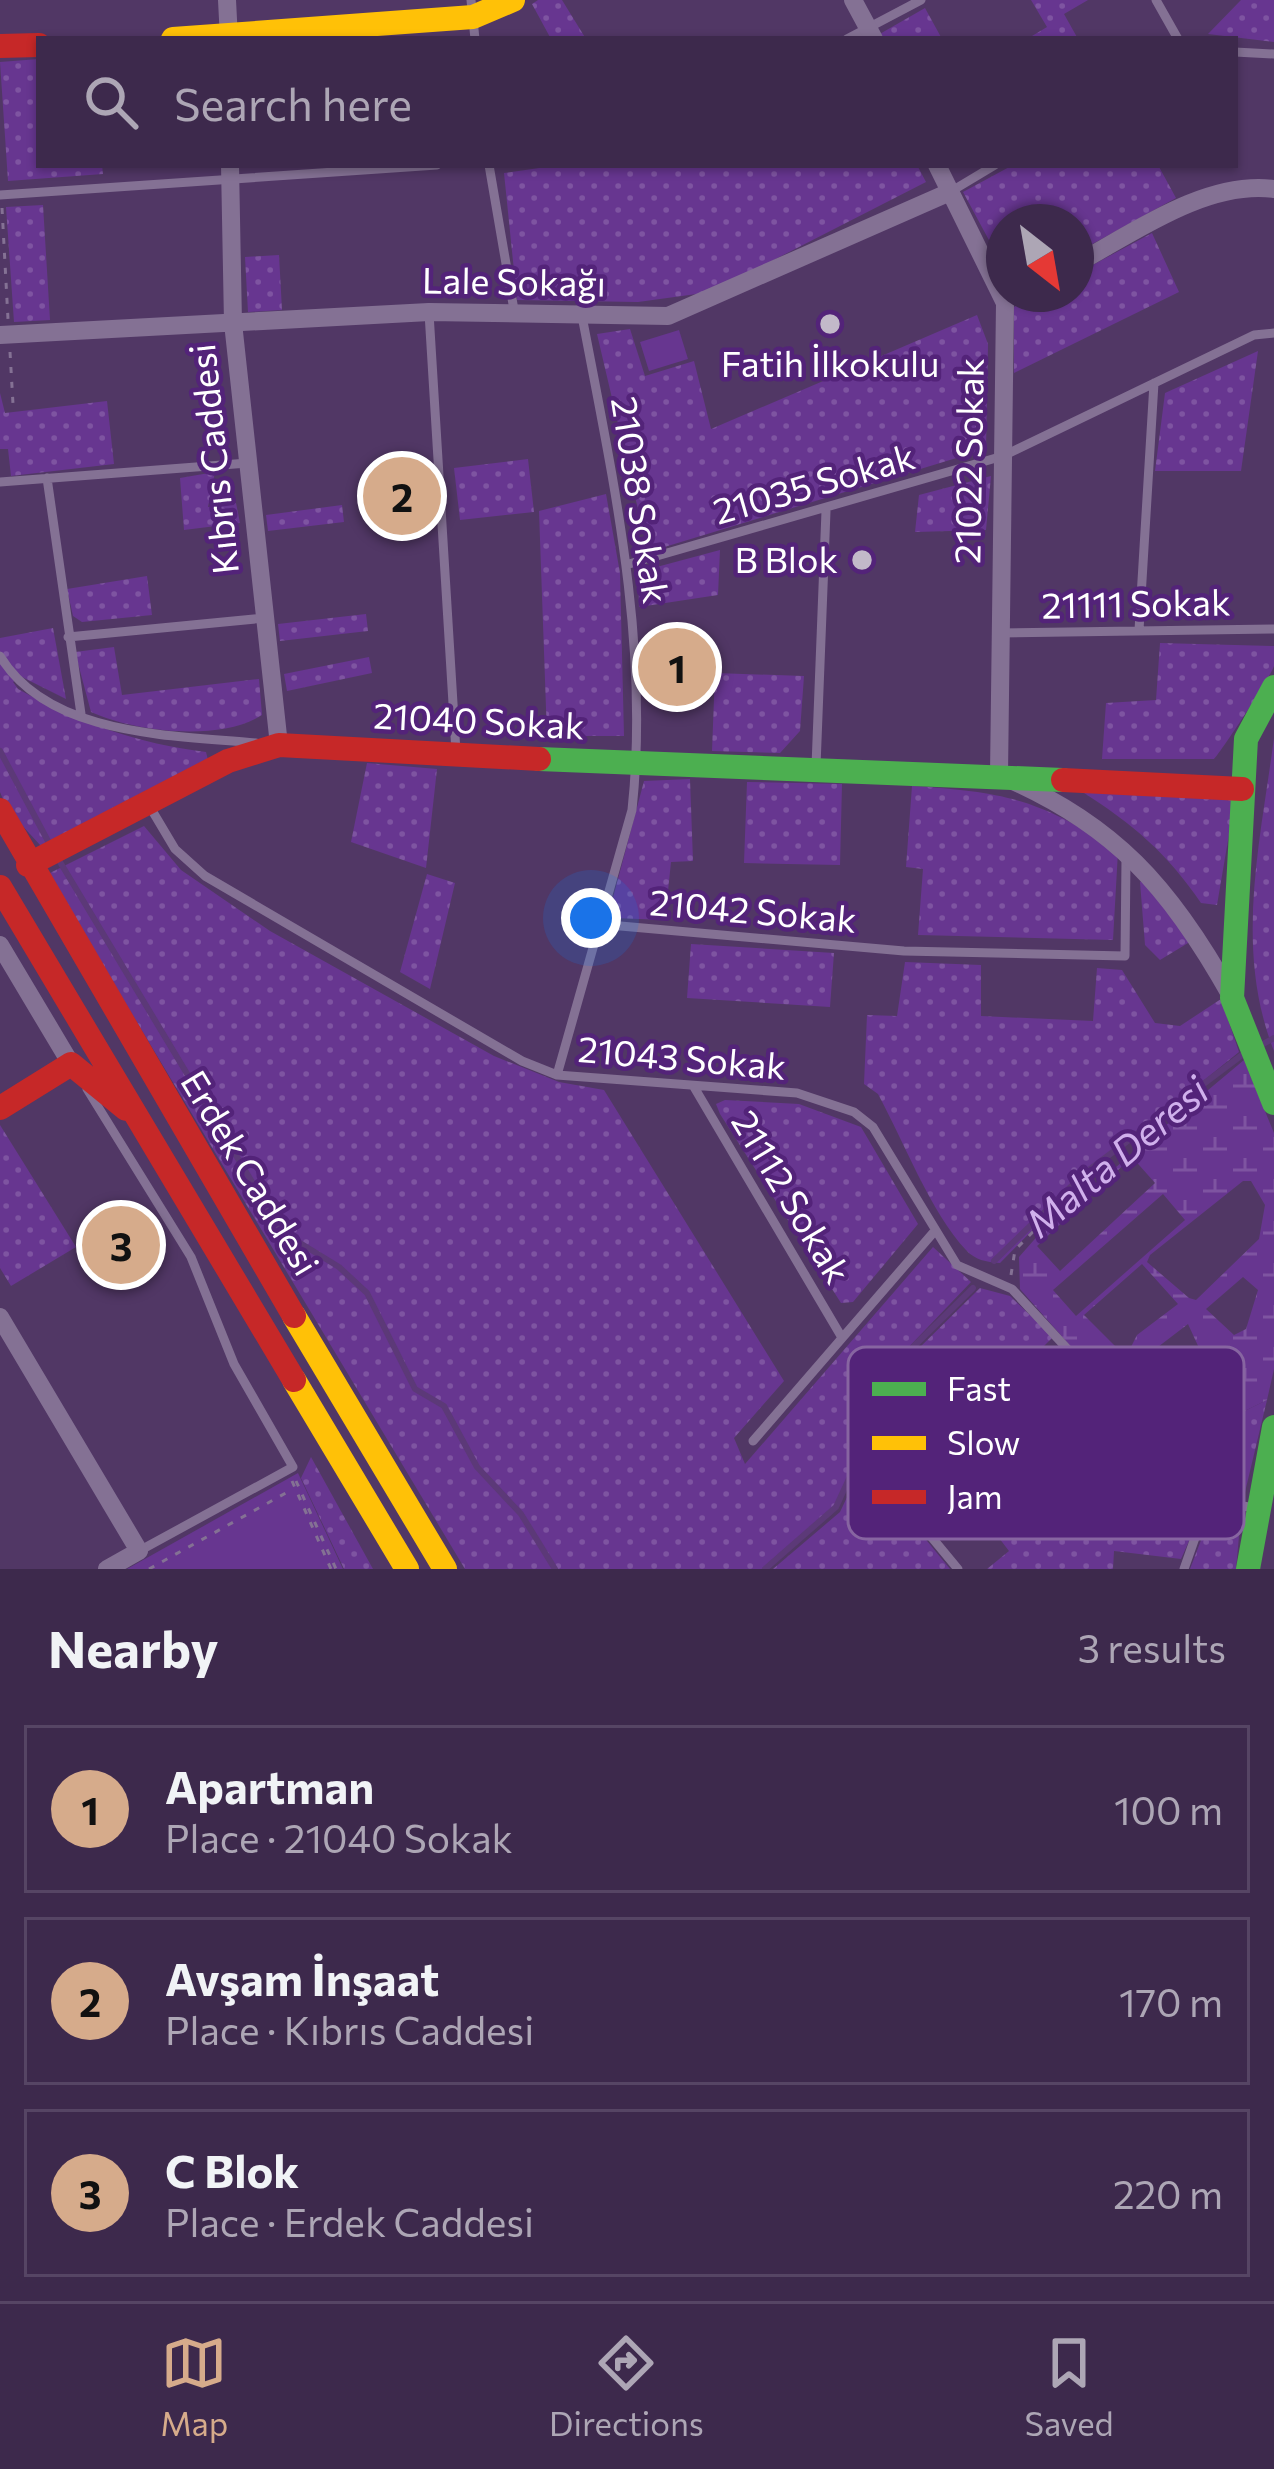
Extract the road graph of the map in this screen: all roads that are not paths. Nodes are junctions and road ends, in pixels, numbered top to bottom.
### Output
1 (226, 0) edge
2 (513, 0) edge
3 (853, 0) edge
4 (921, 0) edge
5 (1156, 0) edge
6 (473, 19) edge
7 (872, 34) edge
8 (229, 36) edge
9 (255, 36) edge
10 (1176, 36) edge
11 (36, 45) edge
12 (0, 46) edge
13 (1238, 52) edge
14 (1274, 54) edge
15 (348, 168) edge
16 (490, 168) edge
17 (938, 168) edge
18 (990, 168) edge
19 (230, 172) edge
20 (1274, 189) edge
21 (950, 192) junction
22 (0, 195) edge
23 (986, 252) edge
24 (1094, 255) edge
25 (514, 310) junction
26 (429, 312) junction
27 (1013, 312) edge
28 (581, 314) junction
29 (233, 323) junction
30 (1274, 333) edge
31 (4, 334) edge
32 (1154, 383) junction
33 (1003, 456) junction
34 (248, 463) junction
35 (47, 478) junction
36 (0, 482) edge
37 (826, 511) junction
38 (629, 564) junction
39 (265, 618) junction
40 (1274, 629) edge
41 (1139, 630) junction
42 (998, 633) junction
43 (68, 637) junction
44 (0, 656) edge
45 (1274, 687) edge
46 (80, 713) junction
47 (279, 745) junction
48 (456, 757) junction
49 (637, 766) junction
50 (816, 766) junction
51 (999, 775) junction
52 (1242, 789) junction
53 (148, 803) junction
54 (0, 810) edge
55 (1126, 850) junction
56 (28, 865) junction
57 (0, 887) edge
58 (598, 924) junction
59 (0, 944) edge
60 (1232, 998) junction
61 (71, 1064) junction
62 (557, 1075) junction
63 (694, 1087) junction
64 (1274, 1103) edge
65 (0, 1108) edge
66 (139, 1119) junction
67 (934, 1233) junction
68 (0, 1317) edge
69 (841, 1336) junction
70 (5, 1338) edge
71 (1066, 1347) edge
72 (1274, 1427) edge
73 (753, 1441) dead end
74 (1244, 1506) edge
75 (1257, 1508) junction
76 (933, 1539) edge
77 (1195, 1539) edge
78 (144, 1560) edge
79 (402, 1563) edge
80 (106, 1569) edge
81 (445, 1569) edge
82 (958, 1569) edge
83 (1184, 1569) edge
84 (1248, 1569) edge

1 - 8 street
2 - 6 main road
3 - 7 street
4 - 7 lane
5 - 10 lane
6 - 9 main road
11 - 12 main road
13 - 14 lane
15 - 19 lane
16 - 25 lane
17 - 21 street, 21022 Sokak
18 - 21 lane, Lale Sokağı
19 - 22 lane
19 - 29 street, Kıbrıs Caddesi
20 - 24 street
21 - 23 street, 21022 Sokak
21 - 28 street, Lale Sokağı
25 - 26 street, Lale Sokağı
25 - 28 street, Lale Sokağı
26 - 29 street, Lale Sokağı
26 - 48 lane
27 - 33 street, 21022 Sokak
28 - 38 lane, 21038 Sokak
29 - 31 street, Lale Sokağı
29 - 34 street, Kıbrıs Caddesi
30 - 32 lane, 21035 Sokak
32 - 33 lane, 21035 Sokak
32 - 41 lane
33 - 37 lane, 21035 Sokak
33 - 42 street, 21022 Sokak
34 - 35 lane
34 - 39 street, Kıbrıs Caddesi
35 - 36 lane
35 - 43 lane
37 - 38 lane, 21035 Sokak
37 - 50 lane
38 - 49 lane, 21038 Sokak
39 - 43 lane
39 - 47 street, Kıbrıs Caddesi
40 - 41 lane, 21111 Sokak
41 - 42 lane, 21111 Sokak
42 - 51 street, 21022 Sokak
43 - 46 lane
44 - 46 lane
45 - 52 main road
46 - 47 lane
47 - 48 main road, 21040 Sokak
47 - 53 main road, 21040 Sokak
48 - 49 main road, 21040 Sokak
49 - 50 main road, 21040 Sokak
49 - 58 lane, 21038 Sokak
50 - 51 main road, 21040 Sokak
51 - 52 main road, 21040 Sokak
51 - 55 street
52 - 60 main road
53 - 56 main road, 21040 Sokak
53 - 62 lane, 21043 Sokak
54 - 56 main road, Erdek Caddesi
55 - 58 lane, 21042 Sokak
55 - 60 street
56 - 81 main road, Erdek Caddesi
57 - 66 main road, Erdek Caddesi
58 - 62 lane, 21038 Sokak
59 - 61 street
60 - 64 main road
61 - 65 main road
61 - 66 main road
61 - 78 lane
62 - 63 lane, 21043 Sokak
63 - 67 lane, 21043 Sokak
63 - 69 lane, 21112 Sokak
66 - 79 main road, Erdek Caddesi
67 - 69 lane
67 - 71 lane, 21043 Sokak
68 - 70 street
69 - 73 lane
70 - 78 street
72 - 75 main road
74 - 75 lane
75 - 84 main road
76 - 82 lane
77 - 83 lane
78 - 80 street

